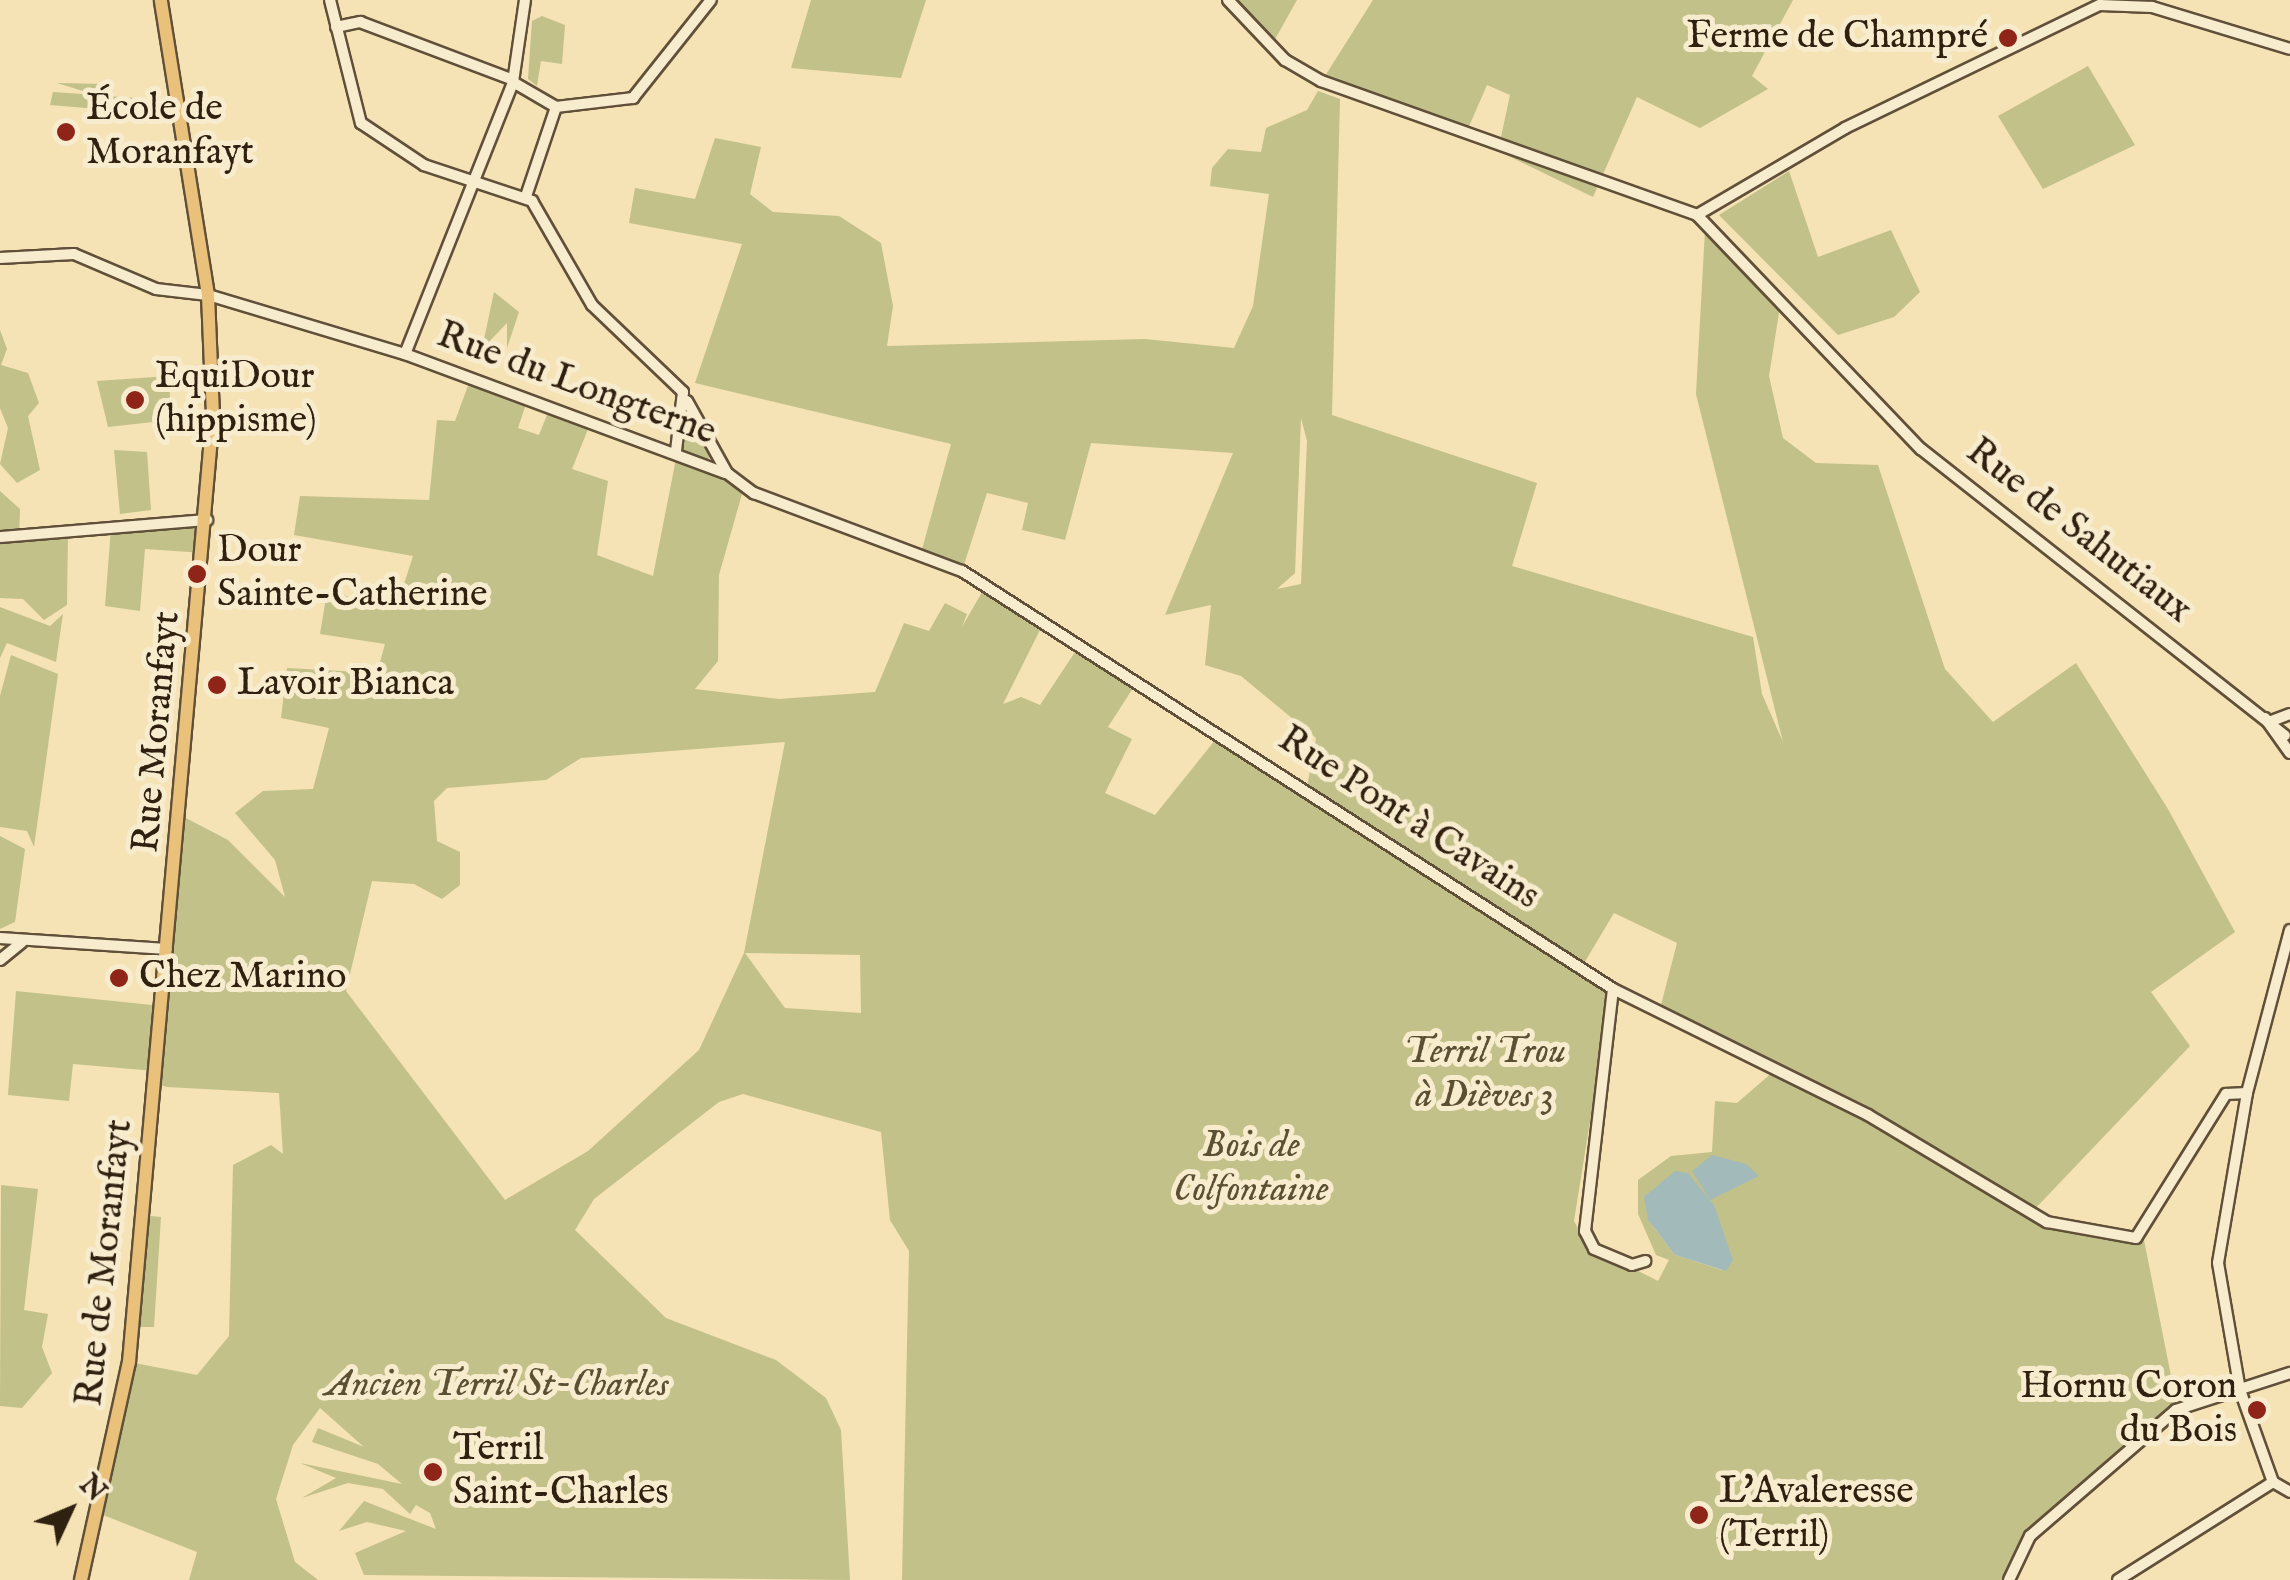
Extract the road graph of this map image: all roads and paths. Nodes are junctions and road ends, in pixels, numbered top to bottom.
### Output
1 (162, 0) edge
2 (330, 0) edge
3 (524, 0) edge
4 (711, 0) edge
5 (1228, 0) edge
6 (2101, 3) edge
7 (2149, 4) edge
8 (336, 27) junction
9 (2290, 48) edge
10 (512, 80) junction
11 (556, 108) junction
12 (469, 181) junction
13 (526, 196) junction
14 (1697, 215) junction
15 (0, 258) edge
16 (208, 295) junction
17 (405, 354) junction
18 (687, 402) junction
19 (676, 451) junction
20 (727, 473) junction
21 (207, 520) junction
22 (0, 537) edge
23 (2290, 714) edge
24 (2267, 720) junction
25 (2287, 734) edge
26 (2290, 754) edge
27 (2290, 930) edge
28 (0, 938) edge
29 (22, 942) junction
30 (168, 949) junction
31 (0, 960) edge
32 (1613, 989) junction
33 (2247, 1092) junction
34 (1645, 1261) dead end
35 (2290, 1374) edge
36 (2240, 1390) junction
37 (2272, 1482) junction
38 (2290, 1492) edge
39 (81, 1580) edge
40 (2009, 1580) edge
41 (2118, 1580) edge

1 - 16 main road, Rue Moranfayt
2 - 8 street
3 - 10 street
4 - 11 street
5 - 14 street
6 - 7 street
6 - 14 street
7 - 9 street
8 - 10 street
8 - 12 street
10 - 11 street
10 - 12 street
11 - 13 street
12 - 13 street
12 - 17 street
13 - 18 street, Rue Pont à Cavains
14 - 24 street, Rue de Sahutiaux
15 - 16 street, Rue du Longterne
16 - 17 street, Rue du Longterne
16 - 21 main road, Rue Moranfayt
17 - 19 street, Rue du Longterne
18 - 19 street
18 - 20 street, Rue Pont à Cavains
19 - 20 street, Rue du Longterne
20 - 32 street, Rue Pont à Cavains
21 - 22 street
21 - 30 main road, Rue Moranfayt
23 - 24 street
24 - 25 street, Rue de Sahutiaux
25 - 26 street, Rue de Sahutiaux
27 - 33 street
28 - 29 street
29 - 30 street
29 - 31 street
30 - 39 main road, Rue de Moranfayt
32 - 33 street, Rue Pont à Cavains
32 - 34 street
33 - 36 street
35 - 36 street
36 - 37 street
36 - 40 street
37 - 38 street
37 - 41 street

